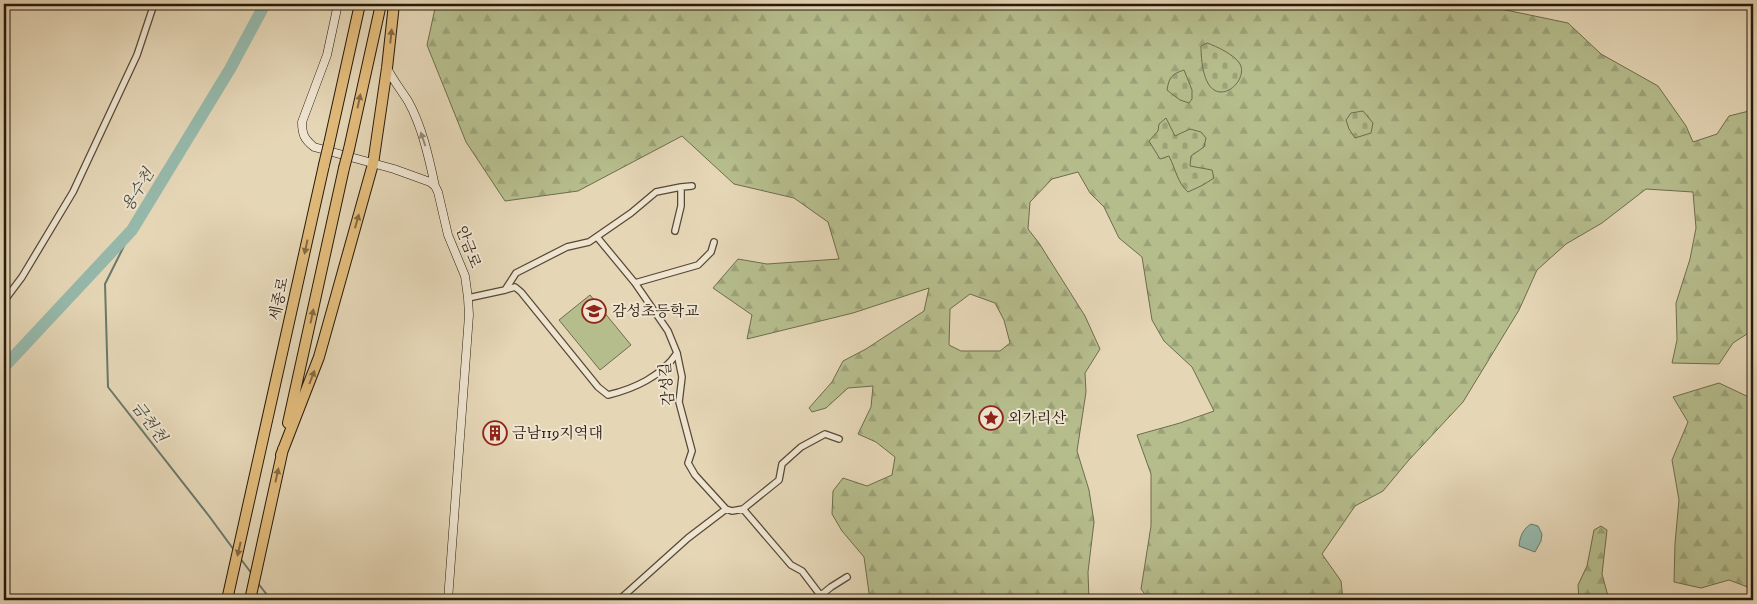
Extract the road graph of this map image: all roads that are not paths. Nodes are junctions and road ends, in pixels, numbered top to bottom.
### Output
1 (154, 4) edge
2 (338, 4) edge
3 (360, 4) edge
4 (381, 4) edge
5 (394, 4) edge
6 (387, 68) junction
7 (373, 164) junction
8 (435, 186) junction
9 (692, 186) dead end
10 (681, 187) junction
11 (675, 231) dead end
12 (597, 237) junction
13 (714, 242) dead end
14 (635, 283) junction
15 (505, 290) junction
16 (468, 298) junction
17 (4, 301) edge
18 (676, 353) junction
19 (839, 439) dead end
20 (282, 455) junction
21 (726, 508) junction
22 (743, 509) junction
23 (848, 577) dead end
24 (822, 598) edge
25 (227, 600) edge
26 (250, 600) edge
27 (448, 600) edge
28 (619, 600) edge

1 - 17 street
2 - 7 street
3 -> 25 highway, 세종로, bridge
20 -> 4 highway, bridge
6 -> 5 highway
6 - 7 highway
8 -> 6 street, 안금로
7 - 8 street
20 -> 7 highway
8 - 16 street, 안금로
9 - 10 street
10 - 11 street
10 - 12 street
12 - 14 street, 감성길
12 - 15 street
13 - 14 street
14 - 18 street, 감성길
15 - 16 street
15 - 18 street
16 - 27 street, 안금로
18 - 21 street, 감성길
19 - 22 street
26 -> 20 highway
21 - 22 street
21 - 28 street
22 - 24 street
23 - 24 street

